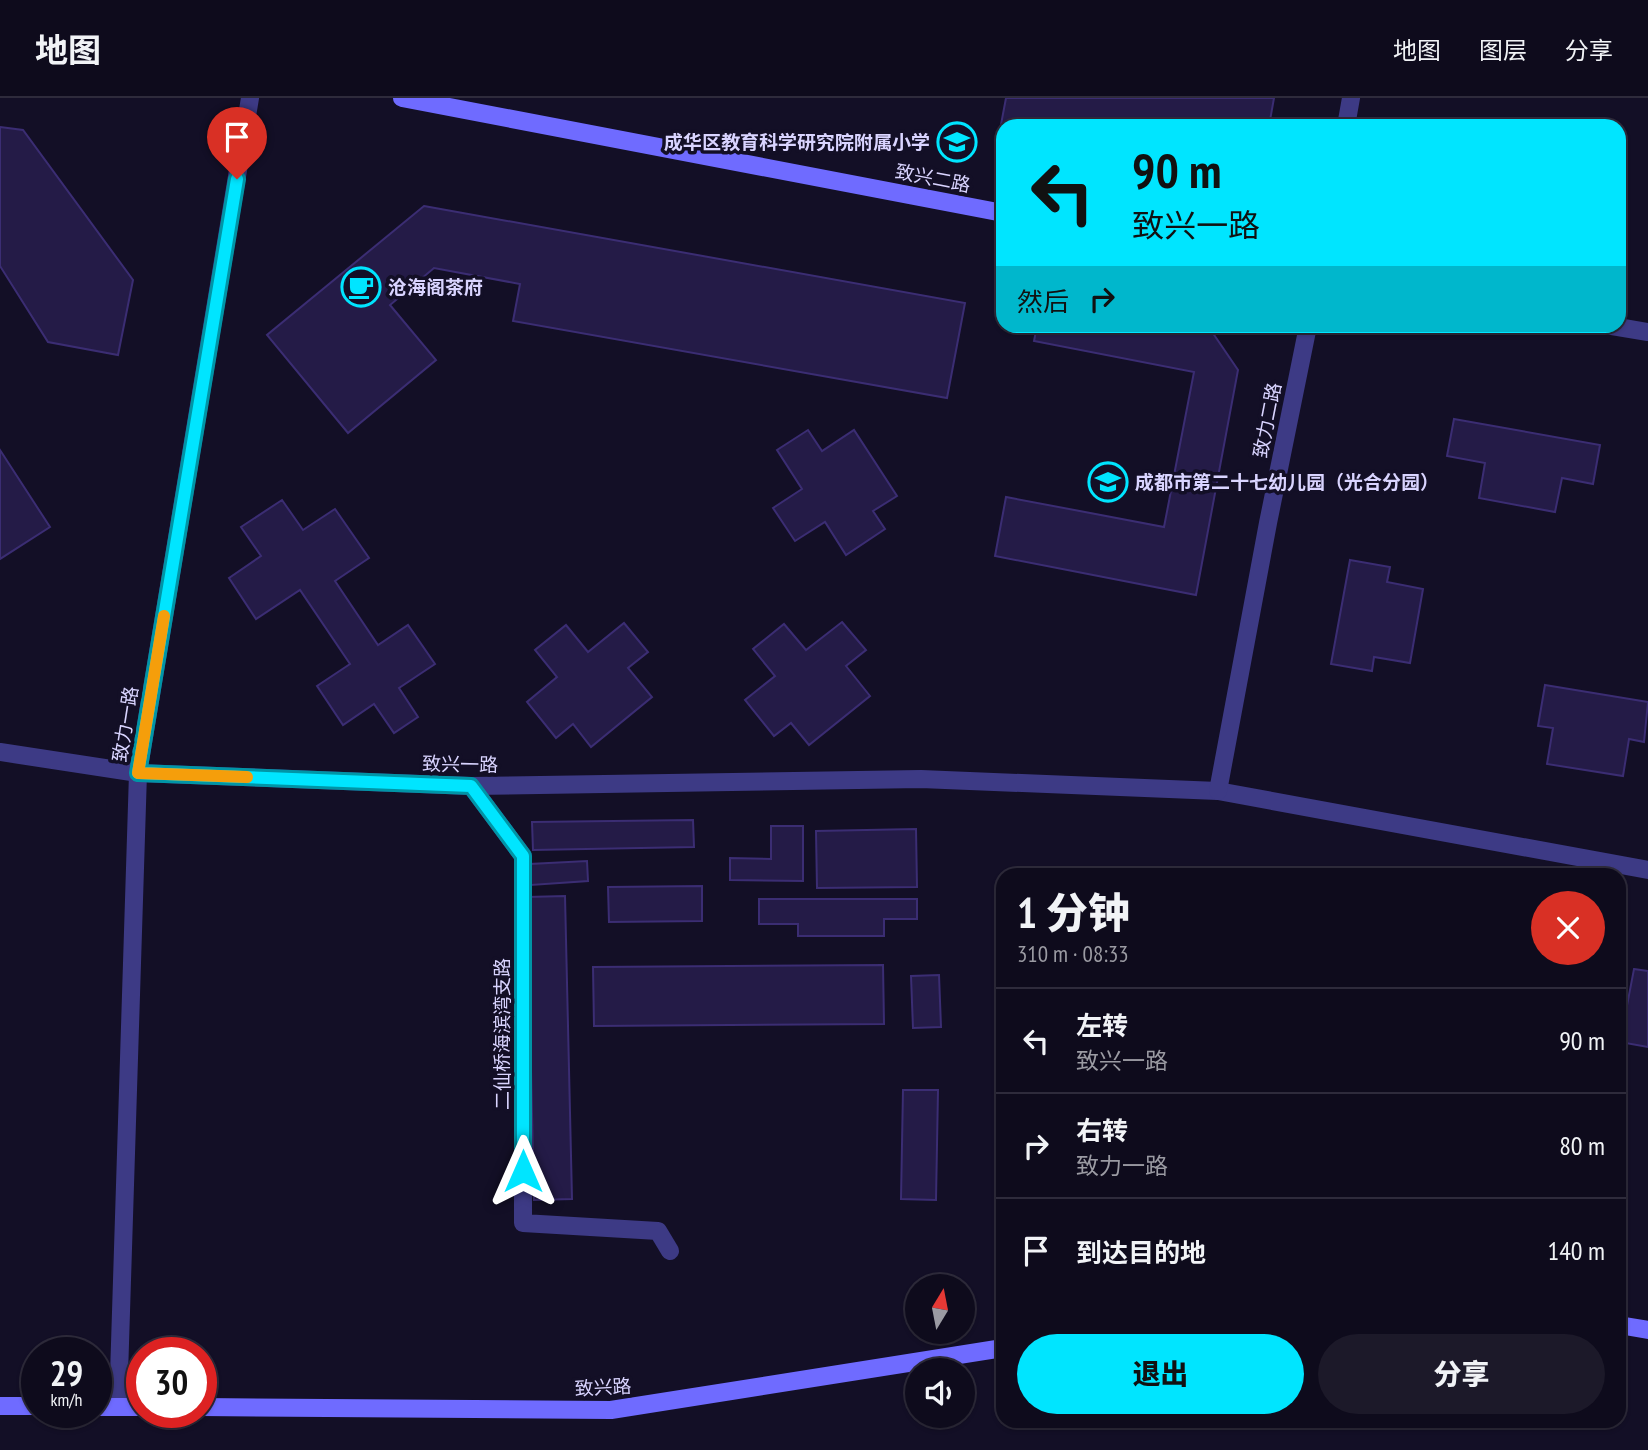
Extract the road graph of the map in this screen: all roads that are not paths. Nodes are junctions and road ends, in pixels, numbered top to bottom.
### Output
1 (250, 98) edge
2 (402, 98) edge
3 (1351, 98) edge
4 (1347, 119) edge
5 (996, 212) edge
6 (1626, 328) edge
7 (1648, 332) edge
8 (1307, 333) edge
9 (0, 752) edge
10 (138, 773) junction
11 (471, 786) junction
12 (1218, 791) junction
13 (1648, 870) edge
14 (670, 1251) dead end
15 (1626, 1326) edge
16 (1648, 1330) edge
17 (996, 1349) edge
18 (0, 1406) edge
19 (21, 1406) edge
20 (112, 1407) edge
21 (118, 1407) junction
22 (126, 1407) edge
23 (217, 1407) edge

1 - 10 street, 致力一路
2 - 5 street, 致兴二路
3 - 4 street
6 - 7 street
8 - 12 street, 致力二路
9 - 10 street, 致兴一路
10 - 11 street, 致兴一路
10 - 21 street, 致力一路
11 - 12 street, 致兴一路
11 - 14 street, 二仙桥海滨湾支路
12 - 13 street, 致兴一路
15 - 16 street
17 - 23 street, 致兴路
18 - 19 street
20 - 21 street
21 - 22 street

